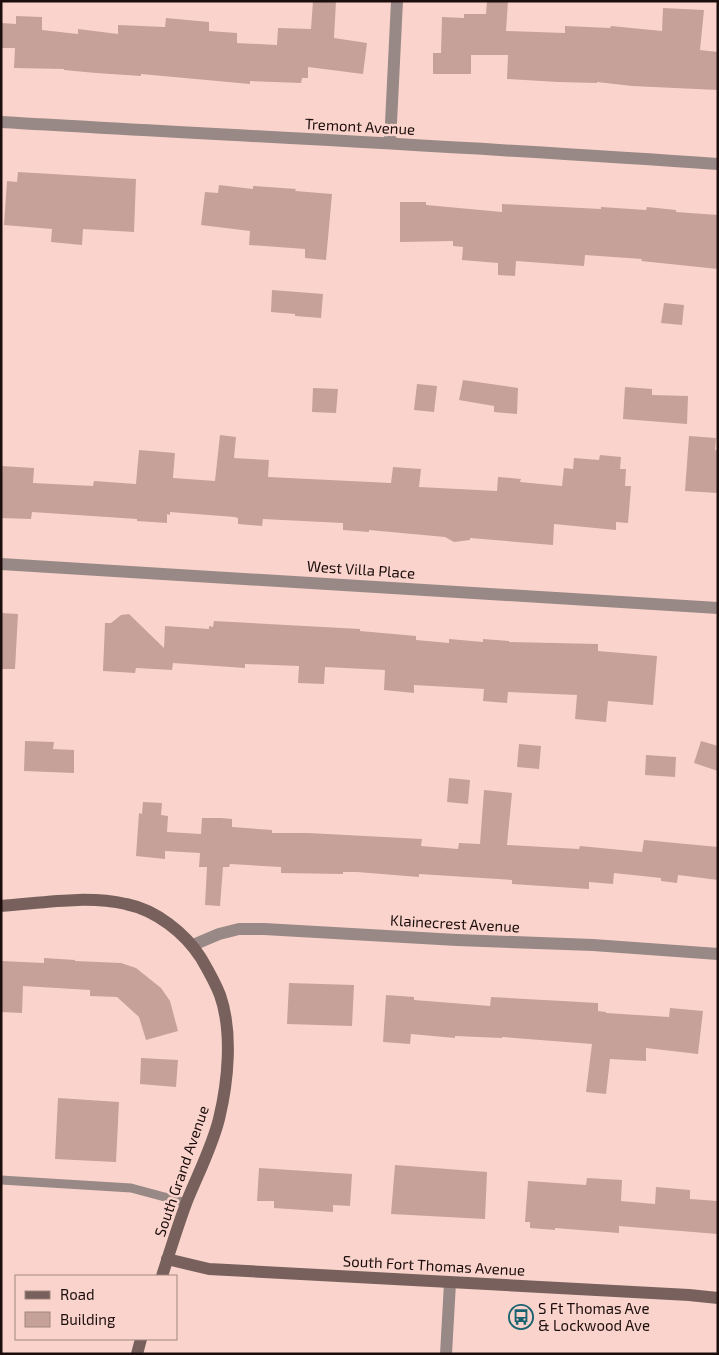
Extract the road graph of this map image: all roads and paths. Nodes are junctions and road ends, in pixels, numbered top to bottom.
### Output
1 (396, 1) edge
2 (1, 122) edge
3 (390, 143) junction
4 (718, 164) edge
5 (1, 564) edge
6 (718, 608) edge
7 (1, 906) edge
8 (193, 945) junction
9 (718, 954) edge
10 (1, 1180) edge
11 (187, 1203) junction
12 (167, 1259) junction
13 (162, 1275) edge
14 (450, 1283) junction
15 (718, 1298) edge
16 (141, 1340) edge
17 (136, 1354) edge
18 (446, 1354) edge

1 - 3 street
2 - 3 street, Tremont Avenue
3 - 4 street, Tremont Avenue
5 - 6 street, West Villa Place
7 - 8 main road, South Grand Avenue
8 - 9 street, Klainecrest Avenue
8 - 11 main road, South Grand Avenue
10 - 11 lane
11 - 12 main road, South Grand Avenue
12 - 13 main road
12 - 14 main road, South Fort Thomas Avenue
14 - 15 main road, South Fort Thomas Avenue
14 - 18 street
16 - 17 main road

